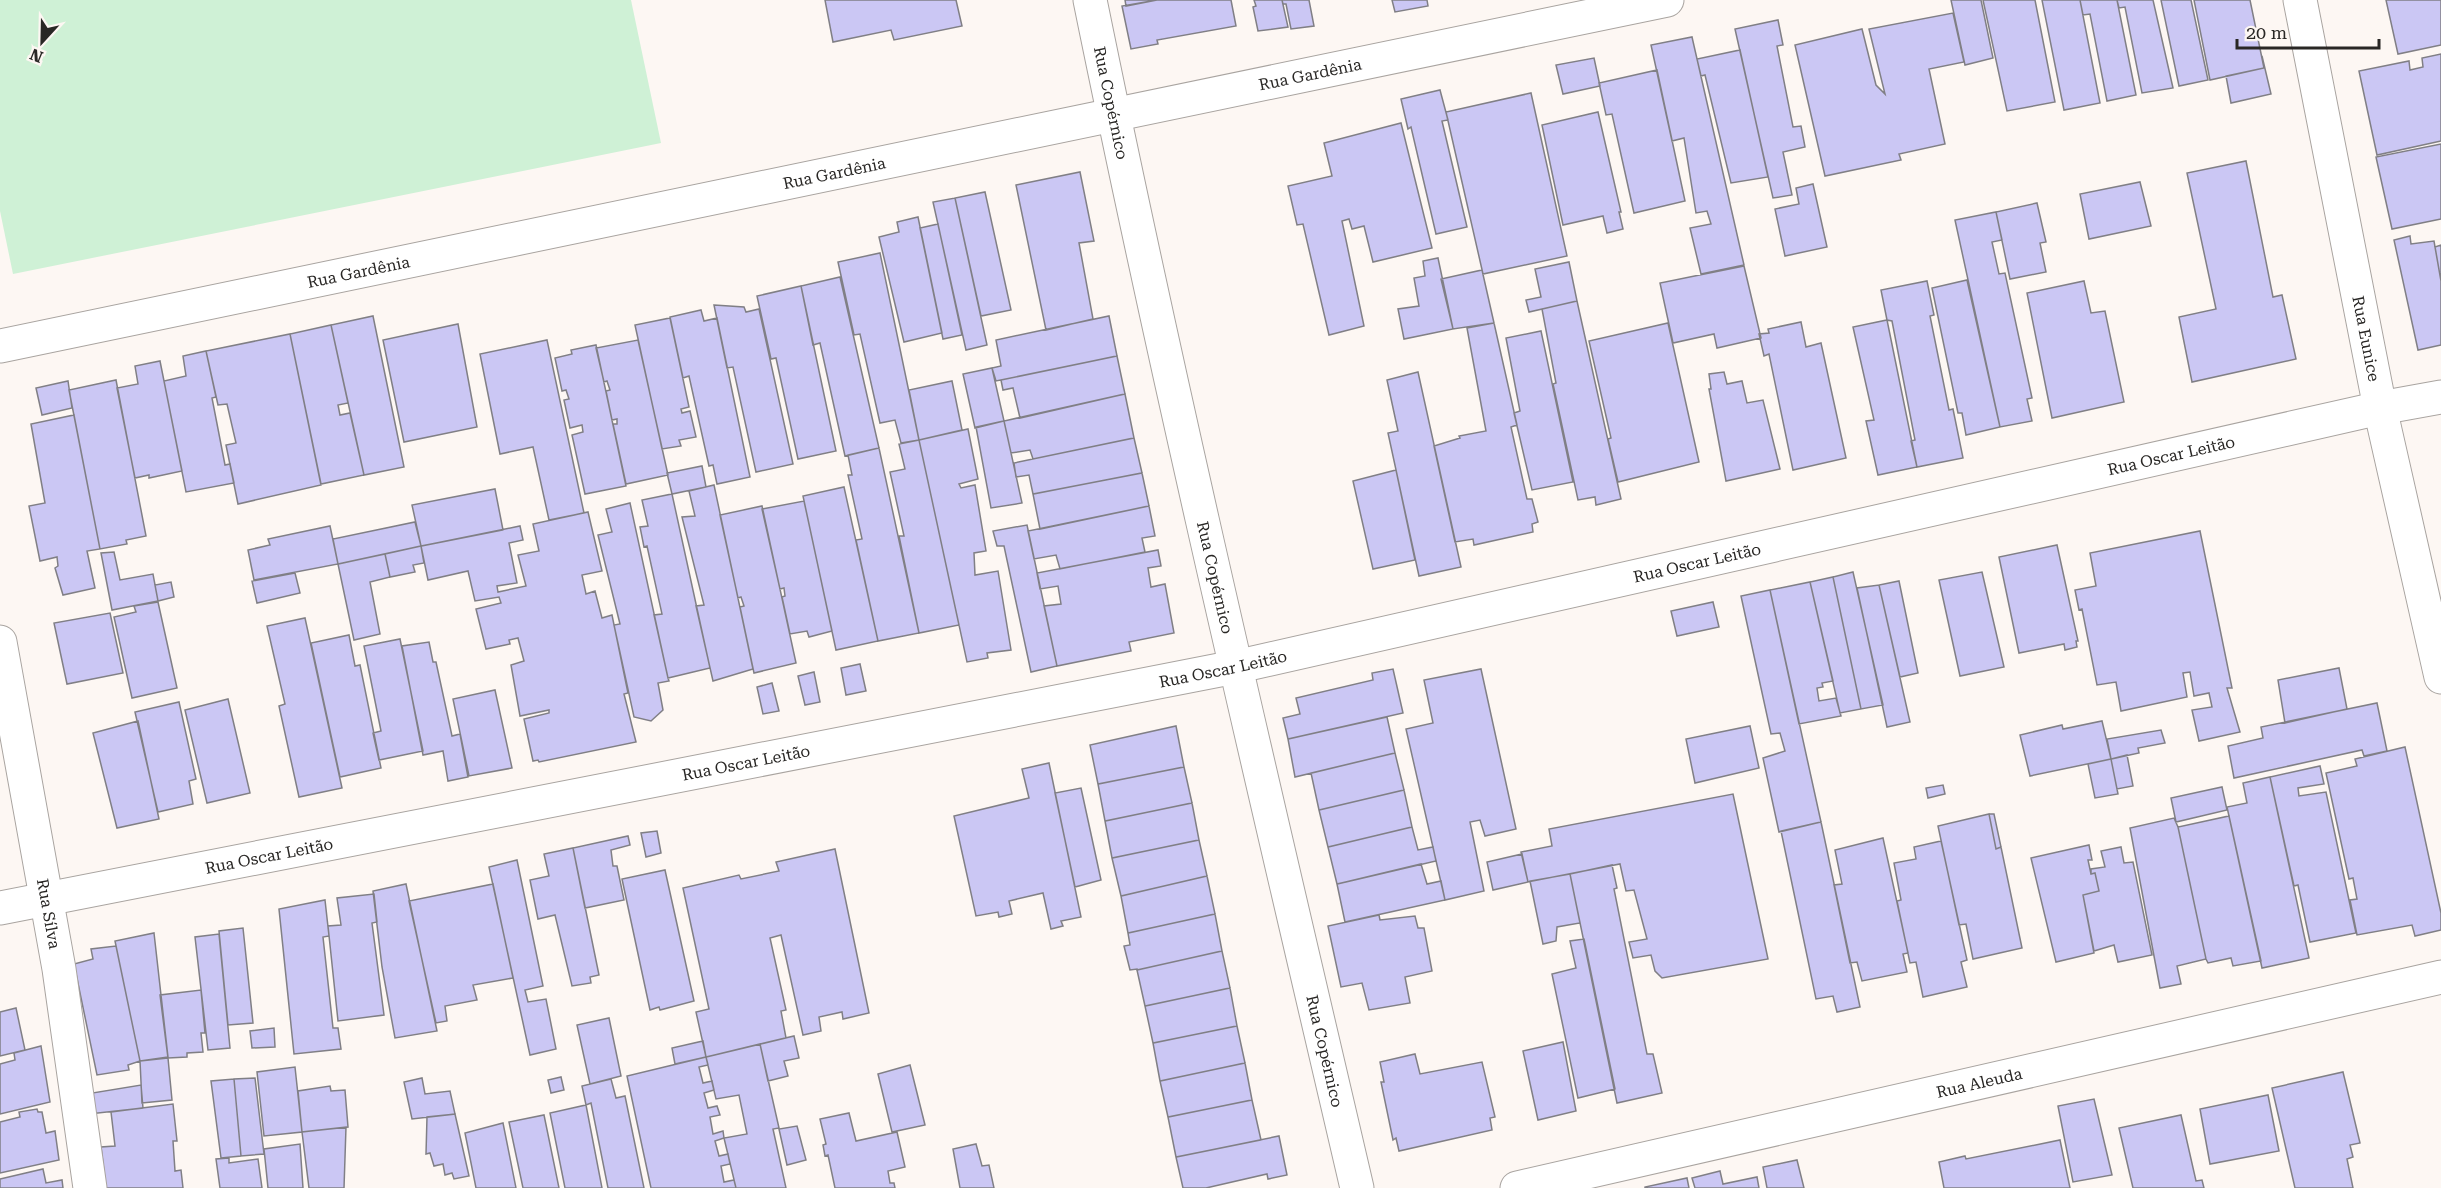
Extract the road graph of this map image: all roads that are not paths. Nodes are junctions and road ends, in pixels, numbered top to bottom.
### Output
1 (1090, 0) edge
2 (1667, 0) edge
3 (2300, 0) edge
4 (1113, 115) junction
5 (0, 346) edge
6 (2441, 397) edge
7 (2380, 408) junction
8 (0, 642) edge
9 (1235, 666) junction
10 (2441, 677) edge
11 (47, 897) junction
12 (0, 908) edge
13 (2441, 977) edge
14 (90, 1188) edge
15 (1357, 1188) edge
16 (1518, 1188) edge

1 - 4 street, Rua Copérnico
2 - 4 street, Rua Gardênia
3 - 7 street, Rua Eunice
4 - 5 street, Rua Gardênia
4 - 9 street, Rua Copérnico
6 - 7 street, Rua Oscar Leitão
7 - 9 street, Rua Oscar Leitão
7 - 10 street, Rua Eunice
8 - 11 street, Rua Sílva
9 - 11 street, Rua Oscar Leitão
9 - 15 street, Rua Copérnico
11 - 12 street, Rua Oscar Leitão
11 - 14 street, Rua Sílva
13 - 16 street, Rua Aleuda

